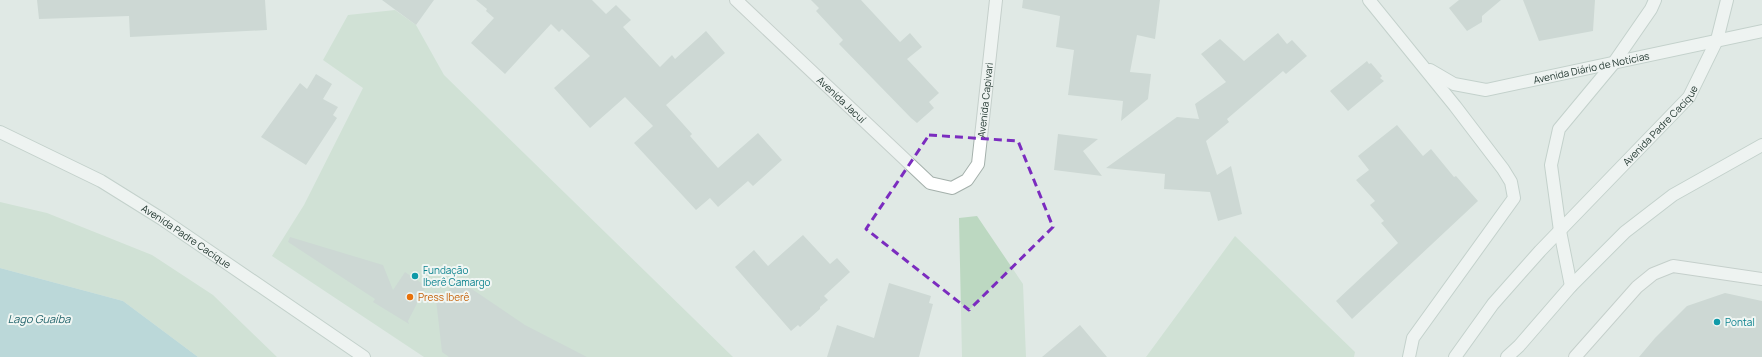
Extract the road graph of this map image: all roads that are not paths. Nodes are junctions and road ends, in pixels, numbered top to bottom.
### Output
1 (736, 0) edge
2 (996, 0) edge
3 (1369, 0) edge
4 (1655, 0) edge
5 (1727, 0) edge
6 (1762, 31) edge
7 (1717, 40) junction
8 (1613, 64) junction
9 (1424, 67) junction
10 (0, 132) edge
11 (1762, 145) edge
12 (952, 188) joint
13 (1560, 231) junction
14 (1762, 279) edge
15 (1571, 286) junction
16 (364, 357) edge
17 (1409, 357) edge
18 (1456, 357) edge
19 (1507, 357) edge
20 (1575, 357) edge

1 - 12 main road, Avenida Jacuí
2 - 12 main road, Avenida Capivari
3 - 9 main road
4 - 8 main road
5 - 7 main road, Avenida Padre Cacique
6 - 7 main road, Avenida Diário de Notícias
7 - 8 main road, Avenida Diário de Notícias
7 - 13 main road, Avenida Padre Cacique
8 - 9 main road, Avenida Diário de Notícias
8 - 13 main road
9 - 17 main road
10 - 16 main road, Avenida Padre Cacique
11 - 15 main road
13 - 15 main road
13 - 18 main road, Avenida Padre Cacique
14 - 20 main road
15 - 19 main road

